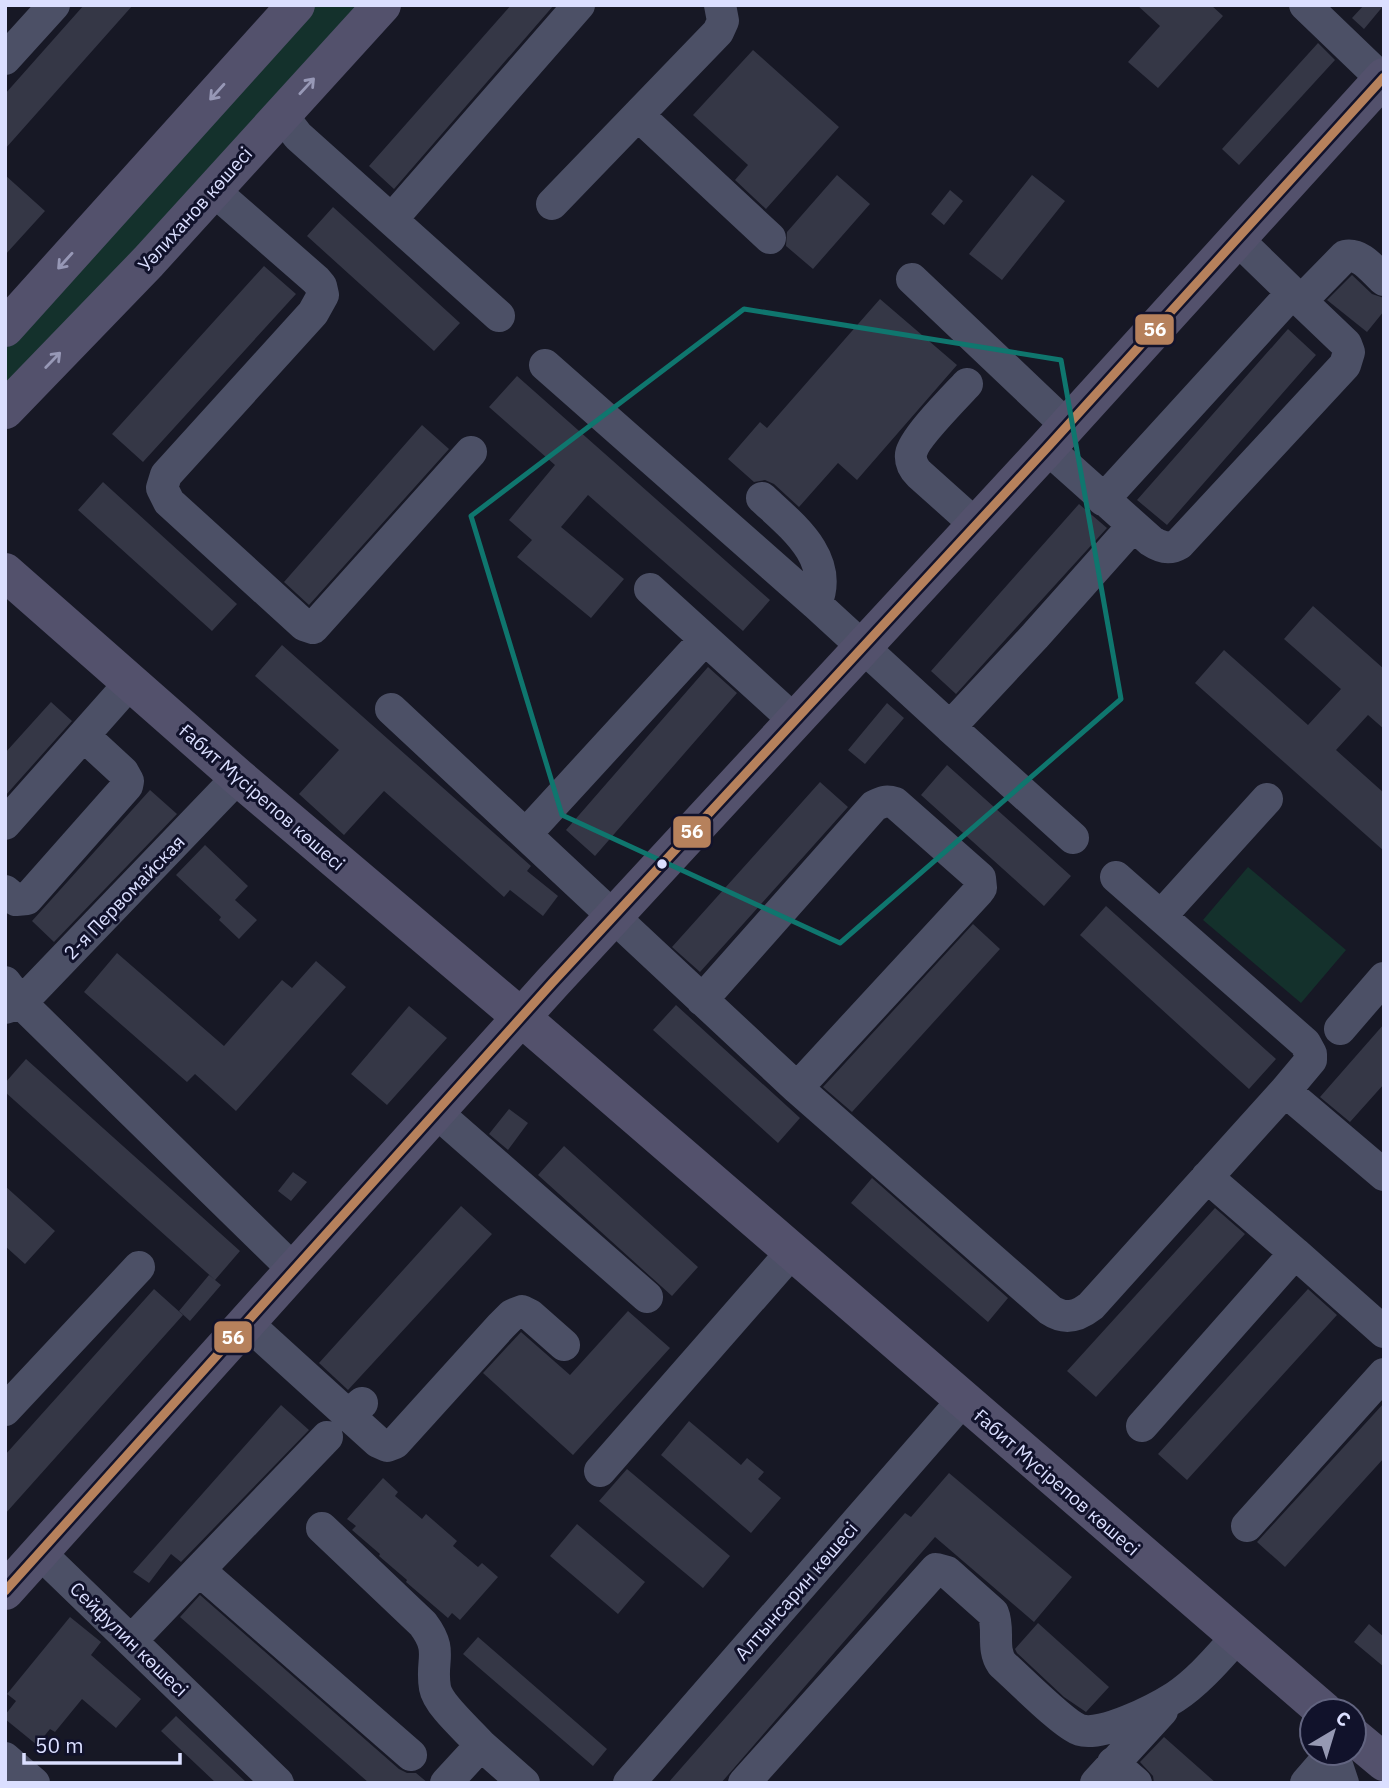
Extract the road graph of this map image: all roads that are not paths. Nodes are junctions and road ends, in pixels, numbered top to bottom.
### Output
1 (54, 5) edge
2 (296, 5) edge
3 (382, 5) edge
4 (579, 5) edge
5 (720, 5) edge
6 (1305, 5) edge
7 (8, 51) edge
8 (1383, 78) edge
9 (281, 114) junction
10 (638, 115) junction
11 (213, 190) junction
12 (552, 204) dead end
13 (392, 219) junction
14 (1236, 238) junction
15 (770, 239) dead end
16 (912, 279) dead end
17 (1384, 280) edge
18 (1297, 297) junction
19 (499, 316) dead end
20 (5, 328) edge
21 (545, 365) dead end
22 (967, 384) dead end
23 (5, 410) edge
24 (1057, 437) junction
25 (471, 452) dead end
26 (762, 498) dead end
27 (1103, 500) junction
28 (976, 526) junction
29 (1133, 526) junction
30 (5, 572) edge
31 (650, 589) dead end
32 (816, 604) junction
33 (705, 639) junction
34 (861, 648) junction
35 (130, 682) junction
36 (391, 709) dead end
37 (794, 720) junction
38 (950, 727) junction
39 (84, 736) junction
40 (238, 777) junction
41 (1266, 800) dead end
42 (5, 824) edge
43 (526, 834) junction
44 (1073, 838) dead end
45 (1115, 877) dead end
46 (5, 891) edge
47 (1161, 916) junction
48 (613, 917) junction
49 (1384, 978) edge
50 (10, 998) edge
51 (702, 1000) junction
52 (522, 1018) junction
53 (1340, 1028) dead end
54 (797, 1087) junction
55 (1285, 1091) junction
56 (436, 1112) junction
57 (1384, 1175) edge
58 (1207, 1177) junction
59 (791, 1253) junction
60 (1295, 1253) junction
61 (139, 1267) dead end
62 (294, 1270) junction
63 (647, 1297) dead end
64 (247, 1323) junction
65 (1384, 1332) edge
66 (564, 1345) dead end
67 (1384, 1374) edge
68 (963, 1400) junction
69 (5, 1410) edge
70 (1142, 1426) dead end
71 (327, 1437) dead end
72 (600, 1471) dead end
73 (1247, 1527) dead end
74 (322, 1528) dead end
75 (40, 1553) junction
76 (199, 1570) junction
77 (5, 1591) edge
78 (1237, 1637) junction
79 (131, 1641) junction
80 (1175, 1697) junction
81 (1308, 1697) edge
82 (481, 1745) junction
83 (1368, 1749) edge
84 (411, 1755) dead end
85 (5, 1758) edge
86 (1384, 1762) edge
87 (1320, 1767) edge
88 (1115, 1776) edge
89 (34, 1783) edge
90 (278, 1783) edge
91 (446, 1783) edge
92 (524, 1783) edge
93 (629, 1783) edge
94 (744, 1783) edge
95 (1306, 1783) edge

1 - 7 street
2 -> 20 main road
9 -> 3 main road, Уәлиханов көшесі
4 - 13 street
5 - 10 street
6 - 8 street
8 - 14 main road
9 - 11 main road, Уәлиханов көшесі
9 - 13 street
10 - 12 street
10 - 15 street
23 -> 11 main road, Уәлиханов көшесі
11 - 25 street
13 - 19 street
14 - 18 street
14 - 24 main road
16 - 24 street
17 - 18 street
18 - 27 street
18 - 29 street
21 - 32 street
22 - 28 street
24 - 27 street
24 - 28 main road
26 - 32 street
27 - 29 street
28 - 34 main road
29 - 38 street
30 - 35 main road, Ғабит Мүсірепов көшесі
31 - 33 street
32 - 34 street
33 - 37 street
33 - 43 street
34 - 37 main road
34 - 38 street
35 - 39 street
35 - 40 main road, Ғабит Мүсірепов көшесі
36 - 43 street
37 - 48 main road
38 - 44 street
39 - 42 street
39 - 46 street
40 - 50 street, 2-я Первомайская
40 - 52 main road, Ғабит Мүсірепов көшесі
41 - 47 street
43 - 48 street
45 - 47 street
47 - 55 street
48 - 51 street
48 - 52 main road
49 - 53 street
50 - 62 street
51 - 54 street
51 - 54 street
52 - 56 main road
52 - 59 main road, Ғабит Мүсірепов көшесі
54 - 58 street
55 - 57 street
55 - 58 street
56 - 62 main road
56 - 63 street
58 - 60 street
59 - 68 main road, Ғабит Мүсірепов көшесі
59 - 72 street
60 - 65 street
60 - 70 street
61 - 69 street
62 - 64 main road
64 - 66 street
64 - 75 main road
67 - 73 street
68 - 78 main road, Ғабит Мүсірепов көшесі
68 - 93 street, Алтынсарин көшесі
71 - 76 street
74 - 82 street
75 - 77 main road
75 - 79 street, Сейфулин көшесі
76 - 79 street
76 - 84 street
78 - 80 street
78 - 81 main road, Ғабит Мүсірепов көшесі
79 - 90 street, Сейфулин көшесі
80 - 88 street
80 - 94 street
82 - 91 street
82 - 92 street
83 - 86 main road
85 - 89 street
87 - 95 street

